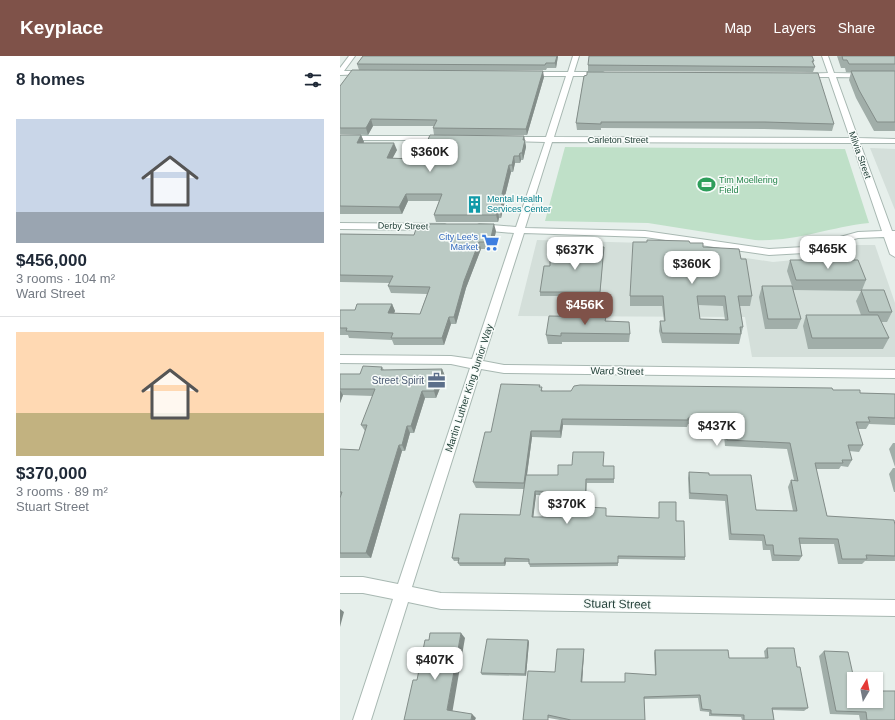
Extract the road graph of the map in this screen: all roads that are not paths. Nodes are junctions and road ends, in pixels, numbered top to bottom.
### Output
1 (352, 56) edge
2 (576, 56) edge
3 (825, 56) edge
4 (340, 72) edge
5 (372, 73) edge
6 (522, 74) edge
7 (570, 74) junction
8 (609, 74) edge
9 (798, 75) edge
10 (832, 76) junction
11 (895, 76) edge
12 (340, 138) edge
13 (455, 138) edge
14 (500, 139) edge
15 (549, 139) junction
16 (855, 141) junction
17 (895, 141) edge
18 (340, 226) edge
19 (451, 227) edge
20 (467, 227) edge
21 (521, 229) junction
22 (892, 234) edge
23 (895, 254) edge
24 (340, 359) edge
25 (477, 364) junction
26 (895, 374) edge
27 (340, 584) edge
28 (403, 593) junction
29 (895, 608) edge
30 (362, 720) edge

1 - 4 street
2 - 7 street, Martin Luther King Junior Way
3 - 10 street, Milvia Street
4 - 5 street
6 - 7 street
7 - 8 street
7 - 15 street, Martin Luther King Junior Way
9 - 10 street
10 - 11 street
10 - 16 street, Milvia Street
12 - 13 street
14 - 15 street, Carleton Street
15 - 16 street, Carleton Street
15 - 21 street, Martin Luther King Junior Way
16 - 17 street, Carleton Street
16 - 22 street, Milvia Street
18 - 19 street, Derby Street
20 - 21 street
21 - 22 street
21 - 25 street, Martin Luther King Junior Way
22 - 23 street, Milvia Street
24 - 25 street, Ward Street
25 - 26 street, Ward Street
25 - 28 street, Martin Luther King Junior Way
27 - 28 street, Stuart Street
28 - 29 street, Stuart Street
28 - 30 street, Martin Luther King Junior Way

